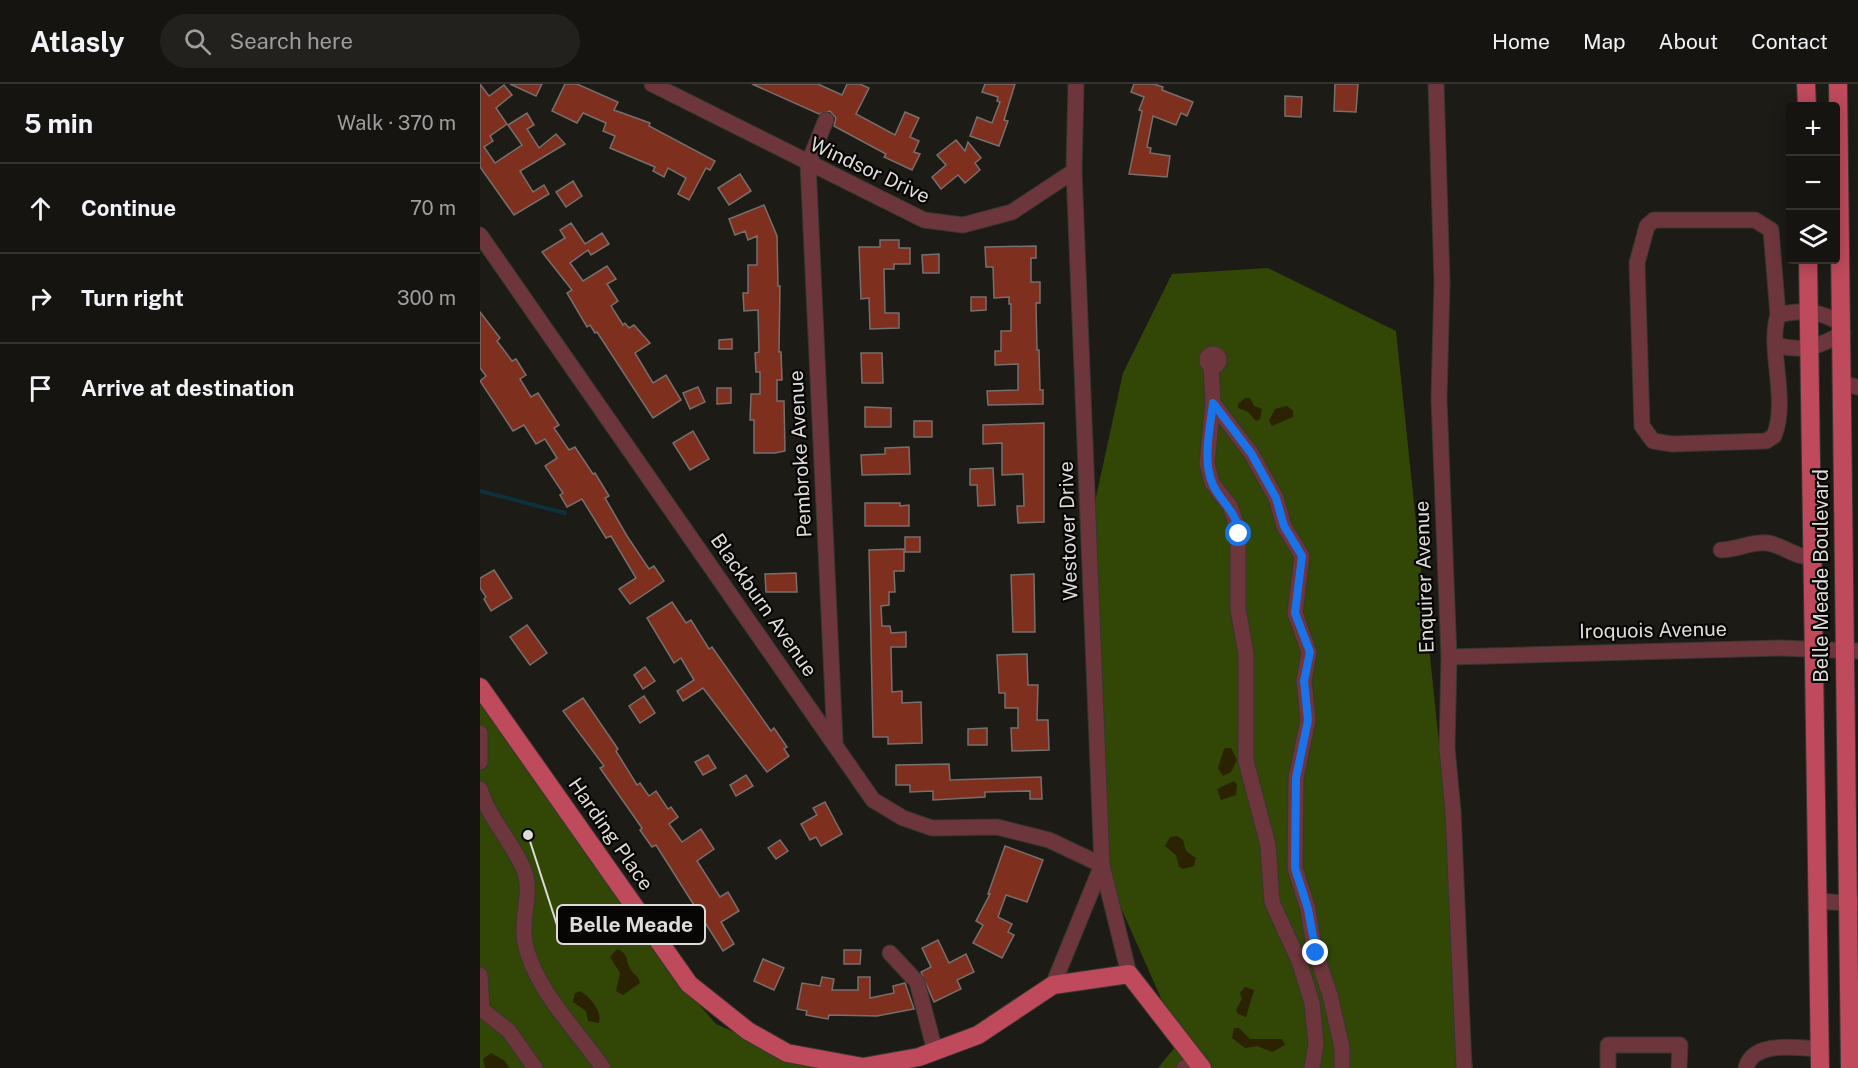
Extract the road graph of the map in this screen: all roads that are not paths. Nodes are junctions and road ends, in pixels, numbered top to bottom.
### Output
1 (652, 84) edge
2 (1076, 84) edge
3 (1436, 84) edge
4 (1806, 84) edge
5 (1838, 84) edge
6 (1807, 102) edge
7 (826, 120) dead end
8 (808, 164) junction
9 (1074, 171) junction
10 (480, 235) edge
11 (1808, 264) edge
12 (1808, 311) junction
13 (1778, 315) junction
14 (1843, 329) junction
15 (1777, 345) junction
16 (1809, 347) junction
17 (1211, 366) dead end
18 (1810, 385) junction
19 (1851, 385) edge
20 (1213, 403) junction
21 (1721, 550) dead end
22 (1812, 556) junction
23 (1813, 648) junction
24 (1851, 650) edge
25 (1449, 657) junction
26 (480, 687) edge
27 (480, 734) edge
28 (835, 742) junction
29 (480, 762) edge
30 (480, 789) edge
31 (1102, 865) junction
32 (1818, 901) junction
33 (1853, 903) edge
34 (890, 952) dead end
35 (1129, 974) junction
36 (480, 975) edge
37 (1053, 985) junction
38 (481, 1009) edge
39 (1819, 1049) junction
40 (935, 1051) junction
41 (1194, 1065) edge
42 (1608, 1066) dead end
43 (535, 1068) edge
44 (603, 1068) edge
45 (1312, 1068) edge
46 (1342, 1068) edge
47 (1464, 1068) edge
48 (1679, 1068) edge
49 (1746, 1068) edge
50 (1820, 1068) edge
51 (1850, 1068) edge

1 - 8 street, Windsor Drive
2 - 9 street, Westover Drive
3 - 25 street, Enquirer Avenue
4 - 6 main road
5 - 14 main road, Belle Meade Boulevard
7 - 8 street
8 - 9 street, Windsor Drive
8 - 28 street, Pembroke Avenue
9 - 31 street, Westover Drive
10 - 28 street, Blackburn Avenue
11 - 12 main road, Belle Meade Boulevard
12 - 13 street
12 - 14 street
12 - 16 main road, Belle Meade Boulevard
13 - 15 street
13 - 15 street
14 - 16 street
14 - 19 main road, Belle Meade Boulevard
15 - 16 street
16 - 18 main road, Belle Meade Boulevard
17 - 20 street
18 - 19 main road
18 - 22 main road, Belle Meade Boulevard
19 - 24 main road, Belle Meade Boulevard
20 - 45 street
20 - 46 street
21 - 22 street
22 - 23 main road, Belle Meade Boulevard
23 - 24 street, Iroquois Avenue
23 - 25 street, Iroquois Avenue
23 - 32 main road, Belle Meade Boulevard
24 - 33 main road, Belle Meade Boulevard
25 - 47 street, Enquirer Avenue
26 - 40 main road, Harding Place
27 - 29 street
28 - 31 street, Blackburn Avenue
30 - 44 street
31 - 35 street, Westover Drive
31 - 37 street
32 - 33 street
32 - 39 main road, Belle Meade Boulevard
33 - 51 main road, Belle Meade Boulevard
34 - 40 street
35 - 37 main road, Harding Place
35 - 41 main road
36 - 38 street
37 - 40 main road, Harding Place
38 - 43 street
39 - 49 street
39 - 50 main road, Belle Meade Boulevard
42 - 48 street

